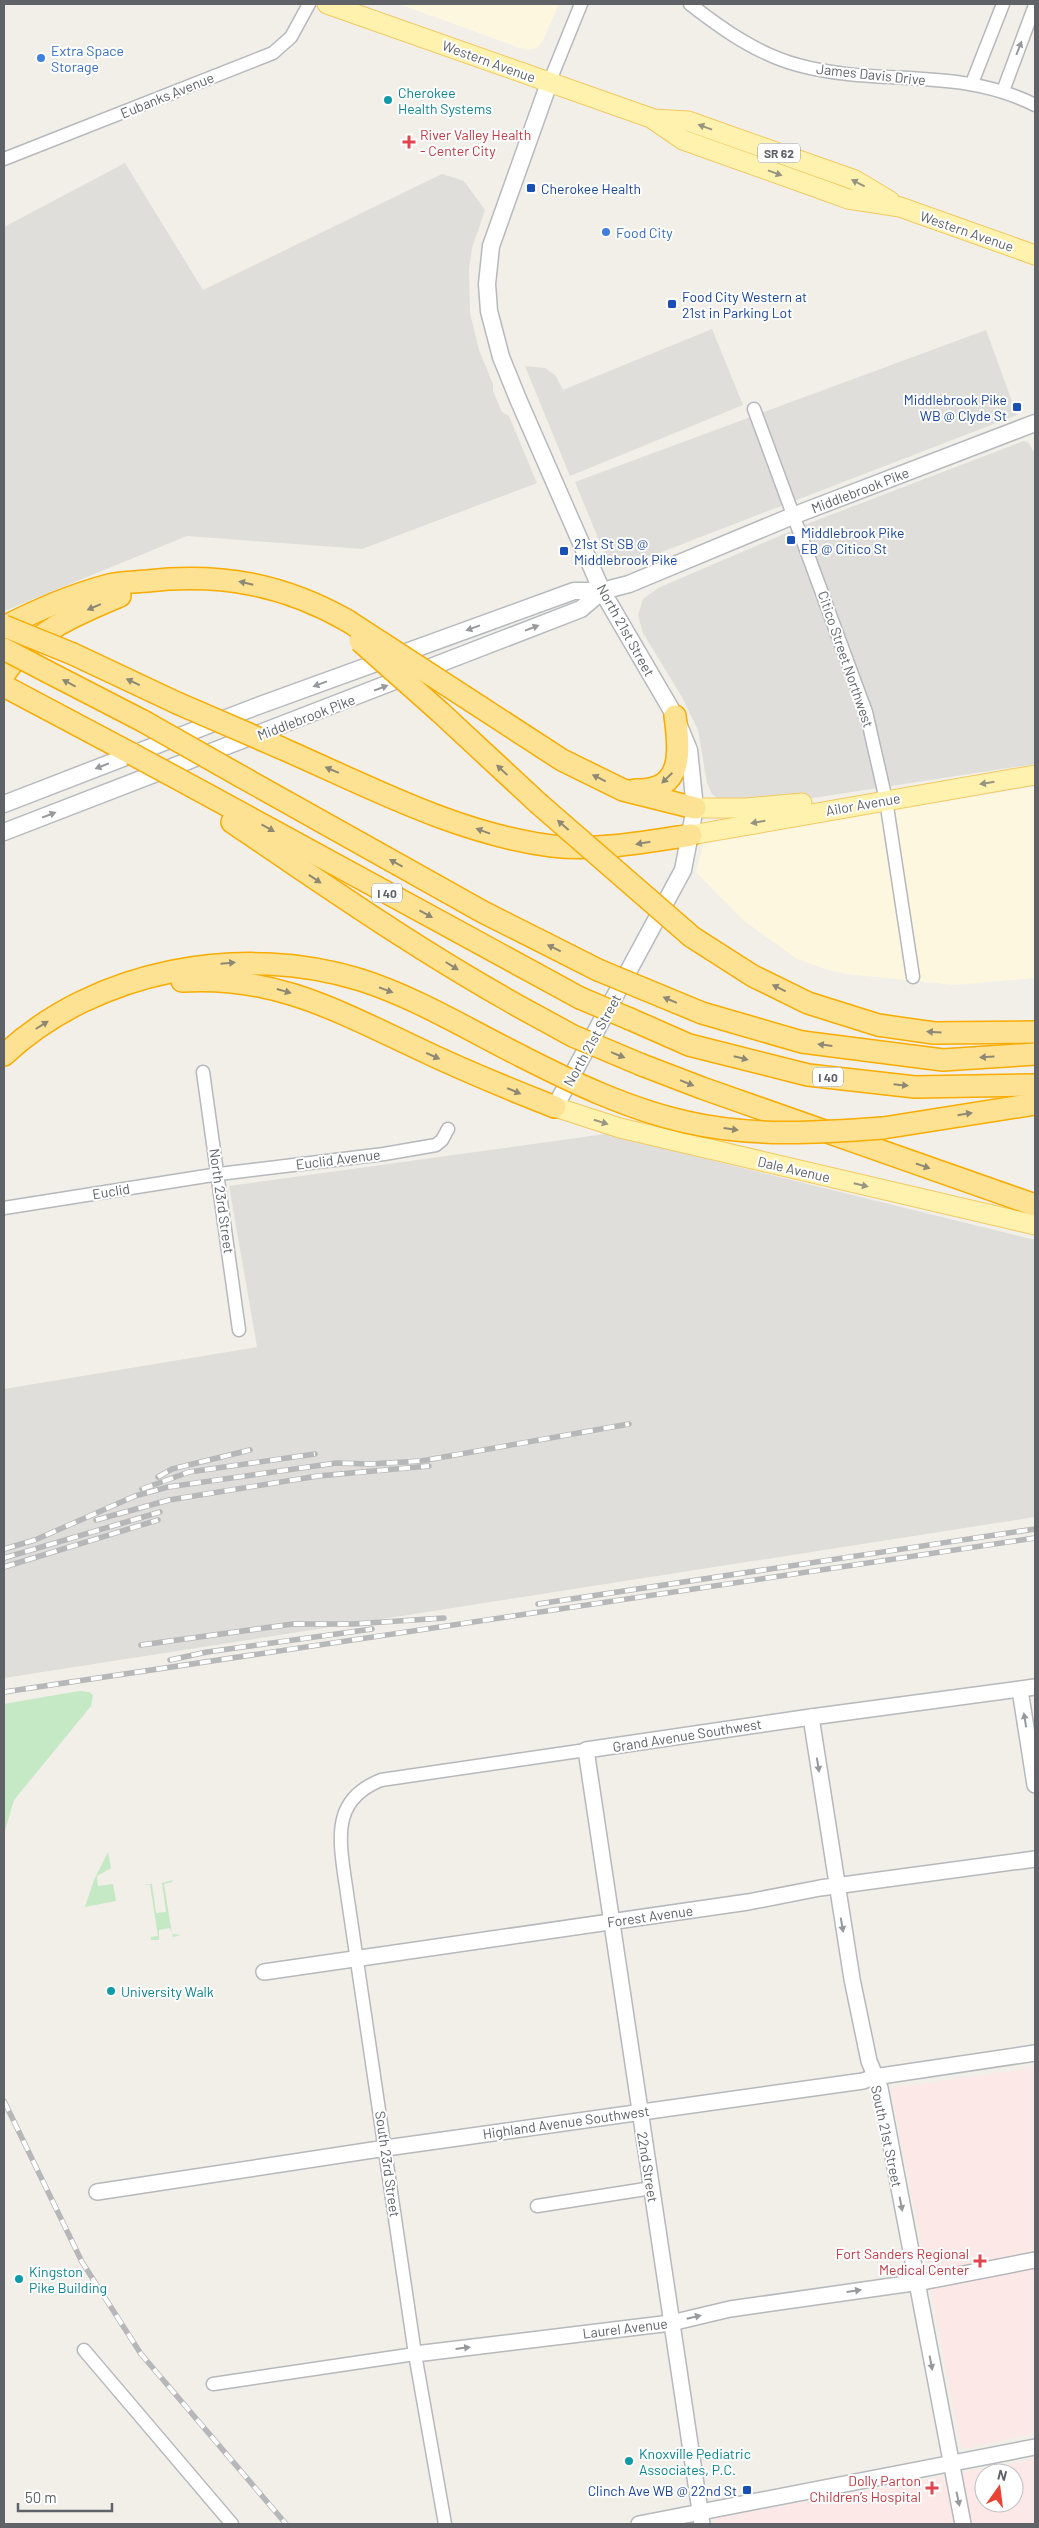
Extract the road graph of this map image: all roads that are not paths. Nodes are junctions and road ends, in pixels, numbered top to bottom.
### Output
1 (309, 4) edge
2 (327, 4) edge
3 (581, 4) edge
4 (690, 4) edge
5 (1002, 4) edge
6 (1035, 4) edge
7 (549, 83) junction
8 (972, 83) junction
9 (1003, 91) junction
10 (1035, 105) edge
11 (4, 159) edge
12 (1035, 255) edge
13 (754, 409) dead end
14 (1035, 423) edge
15 (795, 515) junction
16 (155, 580) junction
17 (602, 591) junction
18 (343, 623) junction
19 (4, 627) edge
20 (4, 649) edge
21 (4, 675) edge
22 (4, 686) edge
23 (675, 716) junction
24 (1035, 775) edge
25 (191, 790) junction
26 (623, 790) junction
27 (878, 801) junction
28 (4, 804) edge
29 (695, 808) junction
30 (4, 832) edge
31 (691, 835) junction
32 (913, 977) dead end
33 (115, 989) junction
34 (1035, 1032) edge
35 (1035, 1054) edge
36 (4, 1055) edge
37 (203, 1072) dead end
38 (1035, 1085) edge
39 (1035, 1104) edge
40 (554, 1107) junction
41 (448, 1129) dead end
42 (219, 1174) junction
43 (1035, 1205) edge
44 (4, 1208) edge
45 (1035, 1225) edge
46 (239, 1330) dead end
47 (1035, 1687) edge
48 (1020, 1690) junction
49 (810, 1717) junction
50 (586, 1750) junction
51 (1035, 1785) edge
52 (348, 1805) joint
53 (1035, 1859) edge
54 (836, 1886) junction
55 (612, 1921) junction
56 (357, 1958) junction
57 (264, 1972) dead end
58 (1035, 2053) edge
59 (874, 2077) junction
60 (639, 2112) junction
61 (386, 2148) junction
62 (652, 2188) junction
63 (97, 2192) dead end
64 (537, 2206) dead end
65 (1035, 2260) edge
66 (916, 2282) junction
67 (671, 2323) junction
68 (84, 2350) dead end
69 (415, 2354) junction
70 (212, 2384) dead end
71 (1035, 2446) edge
72 (951, 2464) junction
73 (701, 2519) edge
74 (232, 2524) edge
75 (445, 2524) edge
76 (639, 2524) edge
77 (963, 2524) edge

1 - 11 street, Eubanks Avenue
2 - 7 main road, Western Avenue / SR 62
3 - 7 street
4 - 8 street, James Davis Drive
5 - 8 street
9 -> 6 street
7 - 12 main road, Western Avenue / SR 62
7 - 17 main road, North 21st Street
8 - 9 street, James Davis Drive
9 - 10 street, James Davis Drive
13 - 15 street, Citico Street Northwest
14 - 15 main road, Middlebrook Pike
15 - 17 main road, Middlebrook Pike
15 - 27 street, Citico Street Northwest
18 -> 16 highway
16 - 19 highway
16 -> 21 highway
17 - 23 main road, North 21st Street
17 -> 28 main road, Middlebrook Pike
30 -> 17 main road, Middlebrook Pike
26 -> 18 highway, bridge
34 -> 18 highway, bridge
31 -> 19 highway, bridge
35 -> 20 highway, I 40, bridge
22 - 25 highway, bridge
23 -> 26 highway
23 - 29 main road, North 21st Street
24 -> 27 main road, Ailor Avenue
25 -> 38 highway, I 40, bridge
25 -> 43 highway, bridge
26 - 29 highway
27 - 29 main road
27 -> 31 main road, Ailor Avenue
27 - 32 street, Citico Street Northwest
29 - 31 main road, North 21st Street
31 - 40 main road, North 21st Street
36 -> 33 highway
33 -> 39 highway, bridge
33 -> 40 highway
37 - 42 street, North 23rd Street
40 -> 45 main road, Dale Avenue
41 - 42 street, Euclid Avenue
42 - 44 street, Euclid
42 - 46 street, North 23rd Street
47 - 48 street, Grand Avenue Southwest
48 - 49 street, Grand Avenue Southwest
51 -> 48 street
49 - 50 street, Grand Avenue Southwest
49 -> 54 street, South 21st Street
50 - 52 street, Grand Avenue Southwest
50 - 55 street, 22nd Street
52 - 56 street, South 23rd Street
53 - 54 street, Forest Avenue
54 - 55 street, Forest Avenue
54 -> 59 street, South 21st Street
55 - 56 street, Forest Avenue
55 - 60 street, 22nd Street
56 - 57 street, Forest Avenue
56 - 61 street, South 23rd Street
58 - 59 street, Highland Avenue Southwest
59 - 60 street, Highland Avenue Southwest
59 -> 66 street, South 21st Street
60 - 61 street, Highland Avenue Southwest
60 - 62 street, 22nd Street
61 - 63 street, Highland Avenue Southwest
61 - 69 street, South 23rd Street
62 - 64 street
62 - 67 street, 22nd Street
65 - 66 street, Laurel Avenue
67 -> 66 street, Laurel Avenue
66 -> 72 street, South 21st Street
69 -> 67 street, Laurel Avenue
67 - 73 street, 22nd Street
68 - 74 street
69 - 70 street, Laurel Avenue
69 - 75 street, South 23rd Street
71 - 72 street
72 - 73 street
72 -> 77 street, South 21st Street
73 - 76 street

